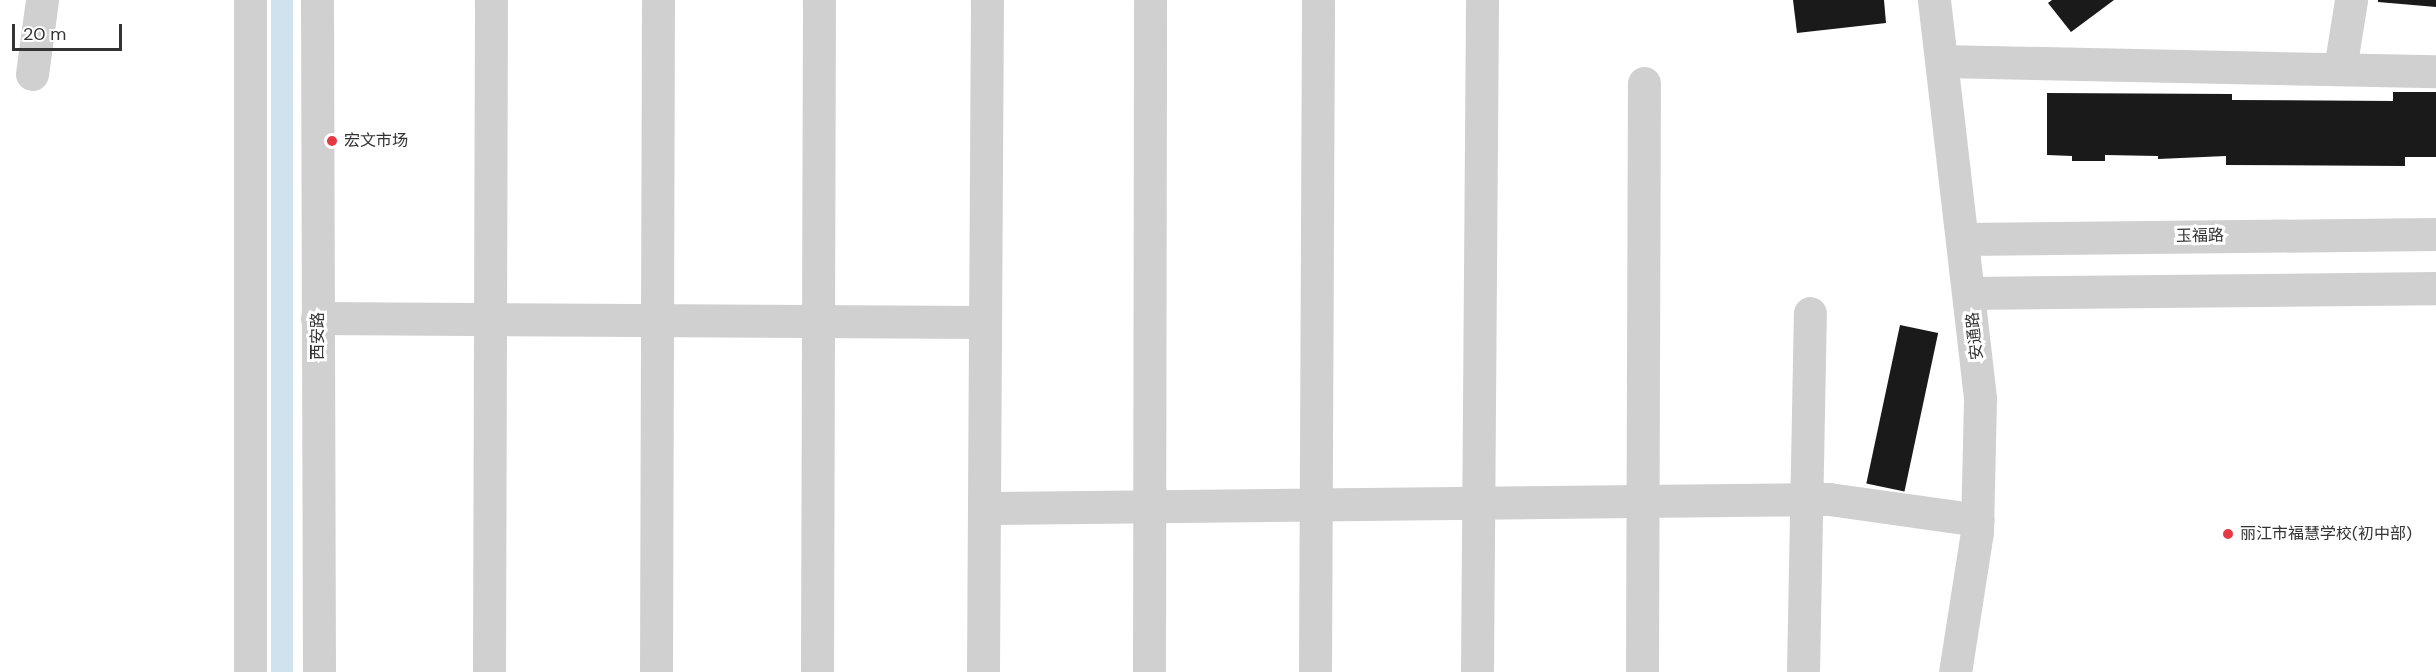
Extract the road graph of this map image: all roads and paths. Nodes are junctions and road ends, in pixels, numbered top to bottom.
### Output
1 (42, 0) edge
2 (250, 0) edge
3 (317, 0) edge
4 (491, 0) edge
5 (658, 0) edge
6 (819, 0) edge
7 (987, 0) edge
8 (1150, 0) edge
9 (1318, 0) edge
10 (1482, 0) edge
11 (1934, 0) edge
12 (2351, 0) edge
13 (1941, 61) junction
14 (2340, 69) junction
15 (2436, 71) edge
16 (32, 74) dead end
17 (1644, 83) dead end
18 (2436, 234) edge
19 (1964, 239) junction
20 (2436, 288) edge
21 (1971, 293) junction
22 (1810, 313) dead end
23 (317, 318) junction
24 (490, 319) junction
25 (657, 320) junction
26 (818, 321) junction
27 (985, 322) junction
28 (1806, 499) junction
29 (1643, 501) junction
30 (1478, 503) junction
31 (1315, 504) junction
32 (1149, 506) junction
33 (984, 508) junction
34 (1978, 520) junction
35 (250, 672) edge
36 (319, 672) edge
37 (489, 672) edge
38 (656, 672) edge
39 (817, 672) edge
40 (983, 672) edge
41 (1149, 672) edge
42 (1315, 672) edge
43 (1477, 672) edge
44 (1642, 672) edge
45 (1803, 672) edge
46 (1955, 672) edge

1 - 16 street
2 - 35 street
3 - 23 street, 西安路
4 - 24 street
5 - 25 street
6 - 26 street
7 - 27 street
8 - 32 street
9 - 31 street
10 - 30 street
11 - 13 street, 安通路
12 - 14 street
13 - 14 street
13 - 19 street, 安通路
14 - 15 street
17 - 29 street
18 - 19 street, 玉福路
19 - 21 street, 安通路
20 - 21 street
21 - 34 street, 安通路
22 - 28 street
23 - 24 street
23 - 36 street, 西安路
24 - 25 street
24 - 37 street
25 - 26 street
25 - 38 street
26 - 27 street
26 - 39 street
27 - 33 street
28 - 29 street
28 - 34 street
28 - 45 street
29 - 30 street
29 - 44 street
30 - 31 street
30 - 43 street
31 - 32 street
31 - 42 street
32 - 33 street
32 - 41 street
33 - 40 street
34 - 46 street, 安通路

